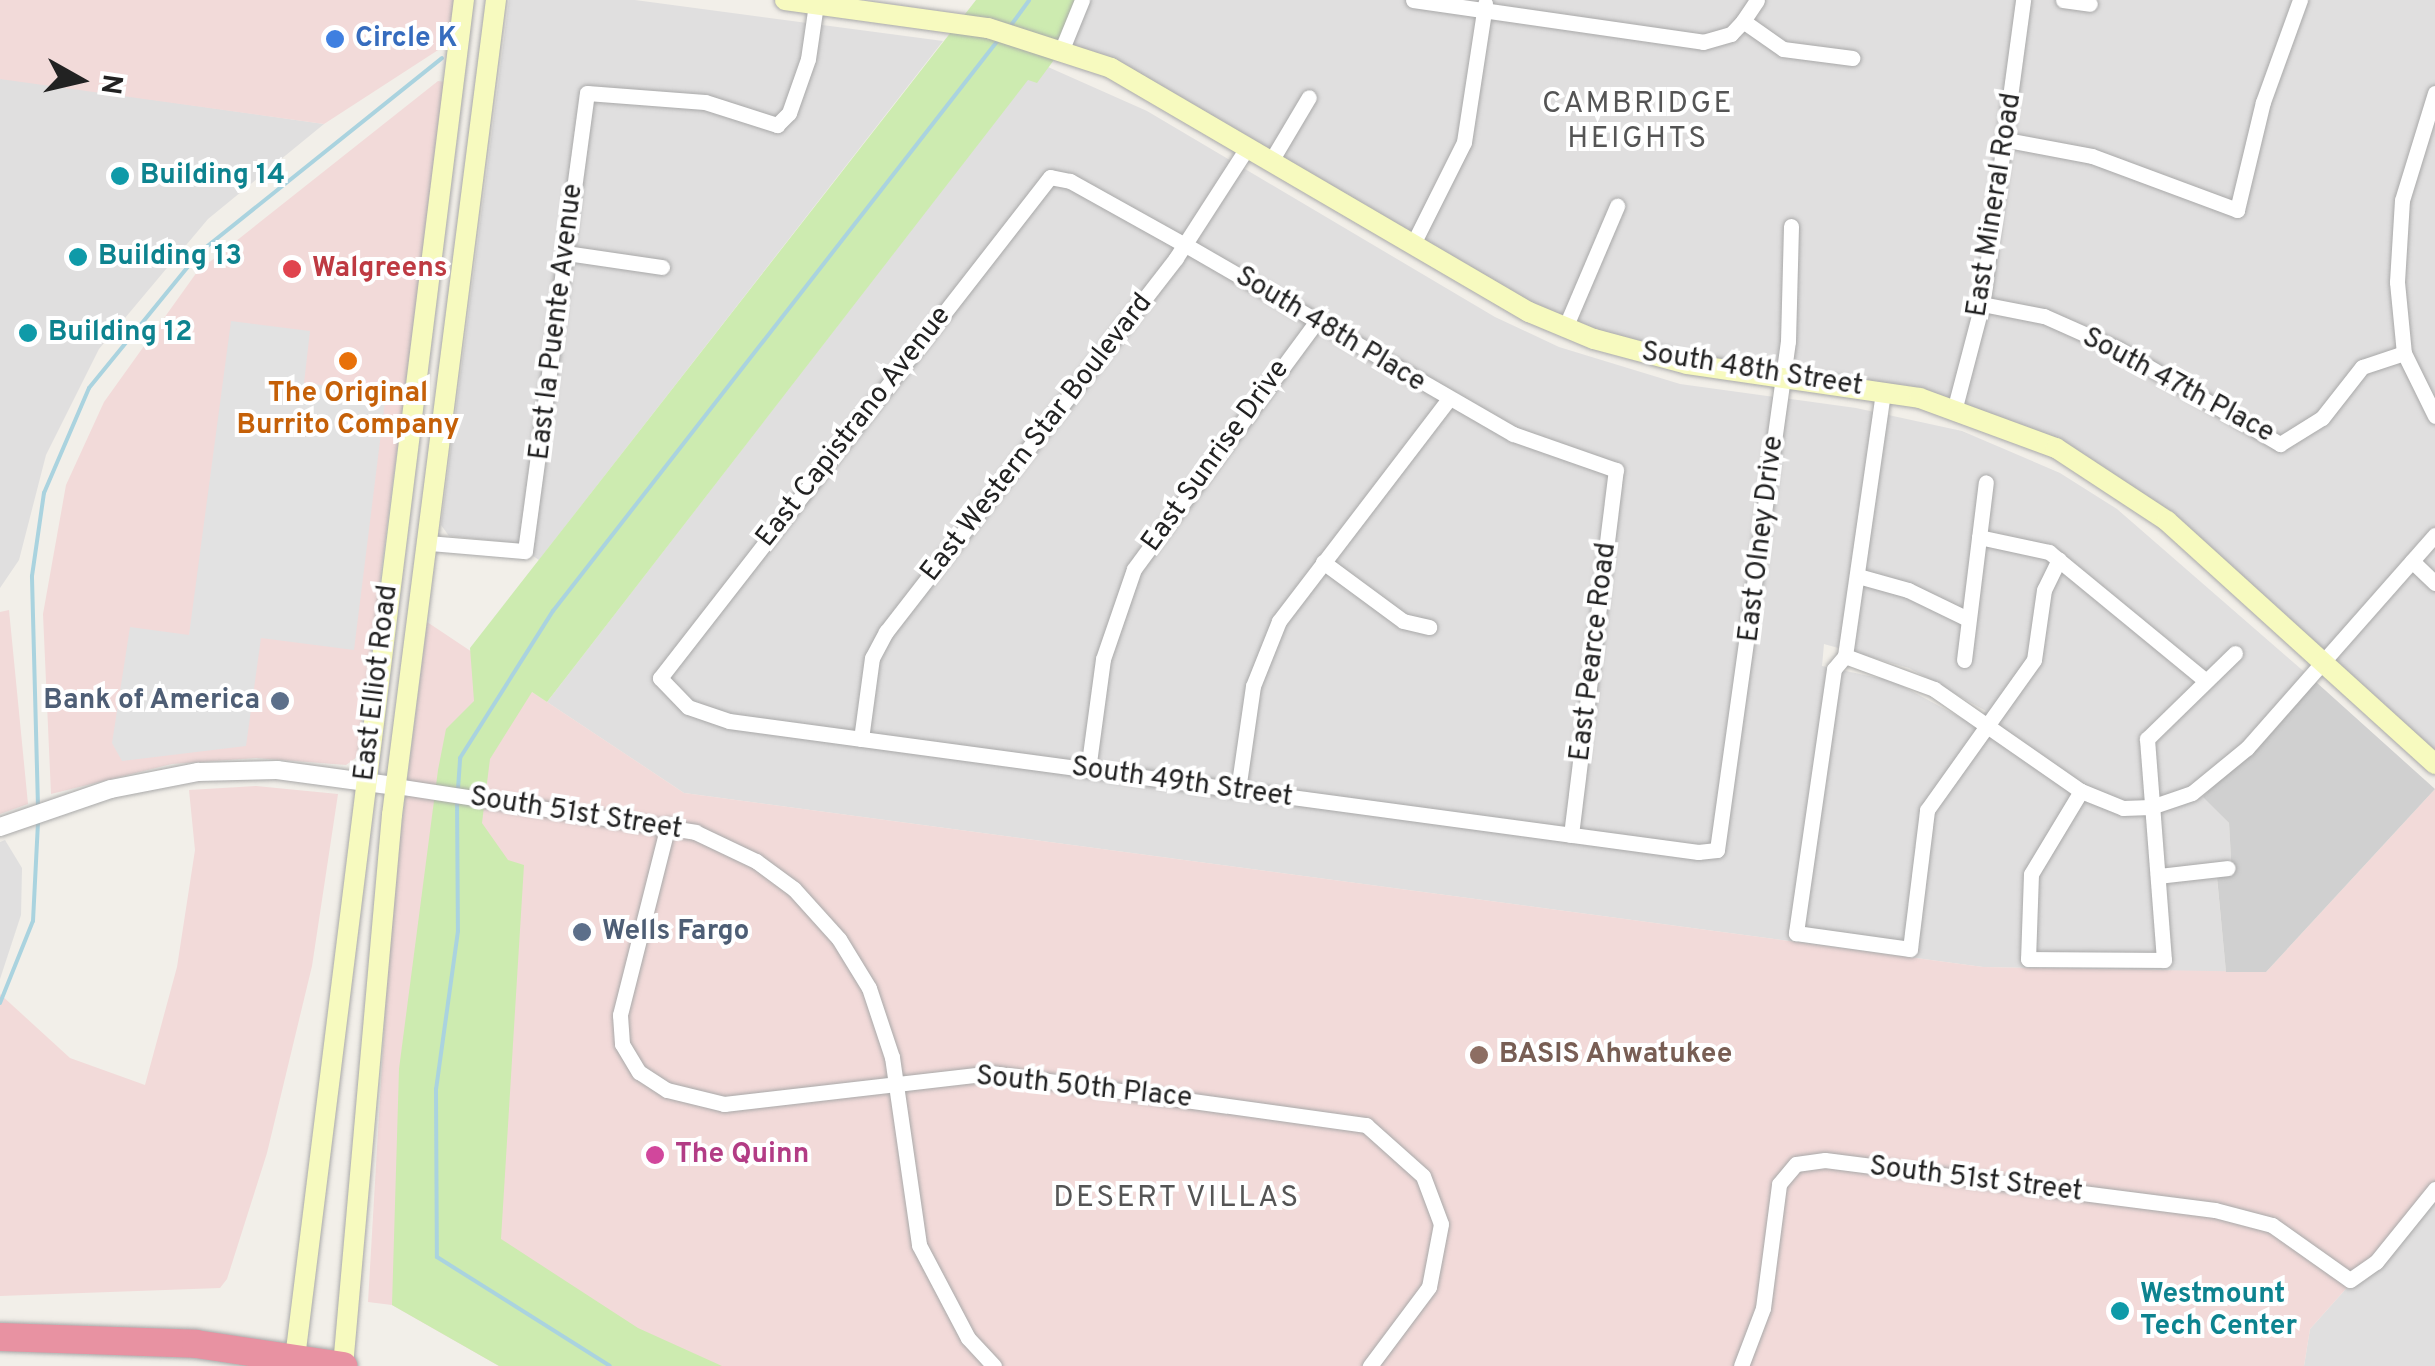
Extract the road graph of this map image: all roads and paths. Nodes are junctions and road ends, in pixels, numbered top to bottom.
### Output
1 (464, 0) edge
2 (496, 0) edge
3 (785, 0) edge
4 (1082, 0) edge
5 (1413, 0) edge
6 (1757, 0) edge
7 (2023, 0) edge
8 (2063, 0) edge
9 (2300, 0) edge
10 (816, 4) junction
11 (2090, 4) dead end
12 (1485, 5) edge
13 (1743, 22) junction
14 (1062, 49) junction
15 (1852, 58) dead end
16 (2435, 93) edge
17 (1309, 97) dead end
18 (2007, 140) junction
19 (1246, 148) junction
20 (1270, 162) junction
21 (1050, 177) joint
22 (1617, 206) dead end
23 (1791, 226) dead end
24 (1186, 244) junction
25 (1412, 244) junction
26 (566, 253) junction
27 (662, 267) dead end
28 (1982, 304) junction
29 (1316, 322) junction
30 (423, 324) junction
31 (453, 328) junction
32 (1565, 328) junction
33 (2404, 353) junction
34 (1783, 378) junction
35 (1883, 391) junction
36 (1448, 400) junction
37 (1956, 408) junction
38 (2435, 416) edge
39 (1616, 470) joint
40 (1986, 482) dead end
41 (2435, 534) edge
42 (1979, 536) junction
43 (429, 544) junction
44 (2059, 559) junction
45 (2412, 561) junction
46 (1323, 562) junction
47 (1858, 576) junction
48 (2435, 583) edge
49 (1968, 619) junction
50 (1429, 627) dead end
51 (2235, 653) dead end
52 (1845, 656) junction
53 (1964, 660) dead end
54 (2323, 663) junction
55 (660, 678) joint
56 (2205, 680) junction
57 (1988, 724) junction
58 (861, 739) junction
59 (2435, 764) edge
60 (1088, 770) junction
61 (365, 782) junction
62 (396, 786) junction
63 (1238, 790) junction
64 (2081, 790) junction
65 (2151, 807) junction
66 (668, 825) junction
67 (0, 827) edge
68 (1571, 834) junction
69 (1718, 850) joint
70 (2228, 868) dead end
71 (2158, 876) junction
72 (897, 1089) junction
73 (2435, 1189) edge
74 (0, 1337) edge
75 (295, 1361) edge
76 (343, 1366) edge
77 (994, 1366) edge
78 (1370, 1366) edge
79 (1741, 1366) edge

1 - 30 main road, East Elliot Road
2 - 31 main road, East Elliot Road
3 - 10 main road, South 48th Street
4 - 14 street
5 - 12 street
6 - 13 street
7 - 18 street, East Mineral Road
8 - 11 street
9 - 18 street
10 - 14 main road, South 48th Street
10 - 26 street, East la Puente Avenue
12 - 13 street
12 - 25 street
13 - 15 street
14 - 19 main road, South 48th Street
16 - 33 street
17 - 20 street
18 - 28 street, East Mineral Road
19 - 20 main road, South 48th Street
19 - 24 street, East Western Star Boulevard
20 - 25 main road, South 48th Street
21 - 24 street, South 48th Place
21 - 55 street, East Capistrano Avenue
22 - 32 street
23 - 34 street, East Olney Drive
24 - 29 street, South 48th Place
24 - 58 street, East Western Star Boulevard
25 - 32 main road, South 48th Street
26 - 27 street
26 - 43 street, East la Puente Avenue
28 - 33 street, South 47th Place
28 - 37 street, East Mineral Road
29 - 36 street, South 48th Place
29 - 60 street, East Sunrise Drive
30 - 31 main road
30 - 61 main road, East Elliot Road
31 - 43 main road, East Elliot Road
32 - 34 main road, South 48th Street
33 - 38 street
34 - 35 main road, South 48th Street
34 - 69 street, East Olney Drive
35 - 37 main road, South 48th Street
35 - 47 street
36 - 39 street, South 48th Place
36 - 46 street
37 - 54 main road, South 48th Street
39 - 68 street, East Pearce Road
40 - 42 street
41 - 45 street
42 - 44 street
42 - 49 street
43 - 62 main road, East Elliot Road
44 - 56 street
44 - 57 street
45 - 48 street
45 - 54 street
46 - 50 street
46 - 63 street
47 - 49 street
47 - 52 street
49 - 53 street
51 - 56 street
52 - 57 street
52 - 57 street
54 - 59 main road, South 48th Street
54 - 65 street
55 - 58 street, South 49th Street
56 - 65 street
57 - 64 street
58 - 60 street, South 49th Street
60 - 63 street, South 49th Street
61 - 62 street, South 51st Street
61 - 67 street, South 51st Street
61 - 75 main road, East Elliot Road
62 - 66 street, South 51st Street
62 - 76 main road, East Elliot Road
63 - 68 street, South 49th Street
64 - 65 street
64 - 71 street
65 - 71 street
66 - 72 street, South 51st Street
66 - 72 street, South 50th Place
68 - 69 street, South 49th Street
70 - 71 street
72 - 77 street, South 51st Street
72 - 78 street, South 50th Place
73 - 79 street, South 51st Street
74 - 75 highway
75 - 76 highway

